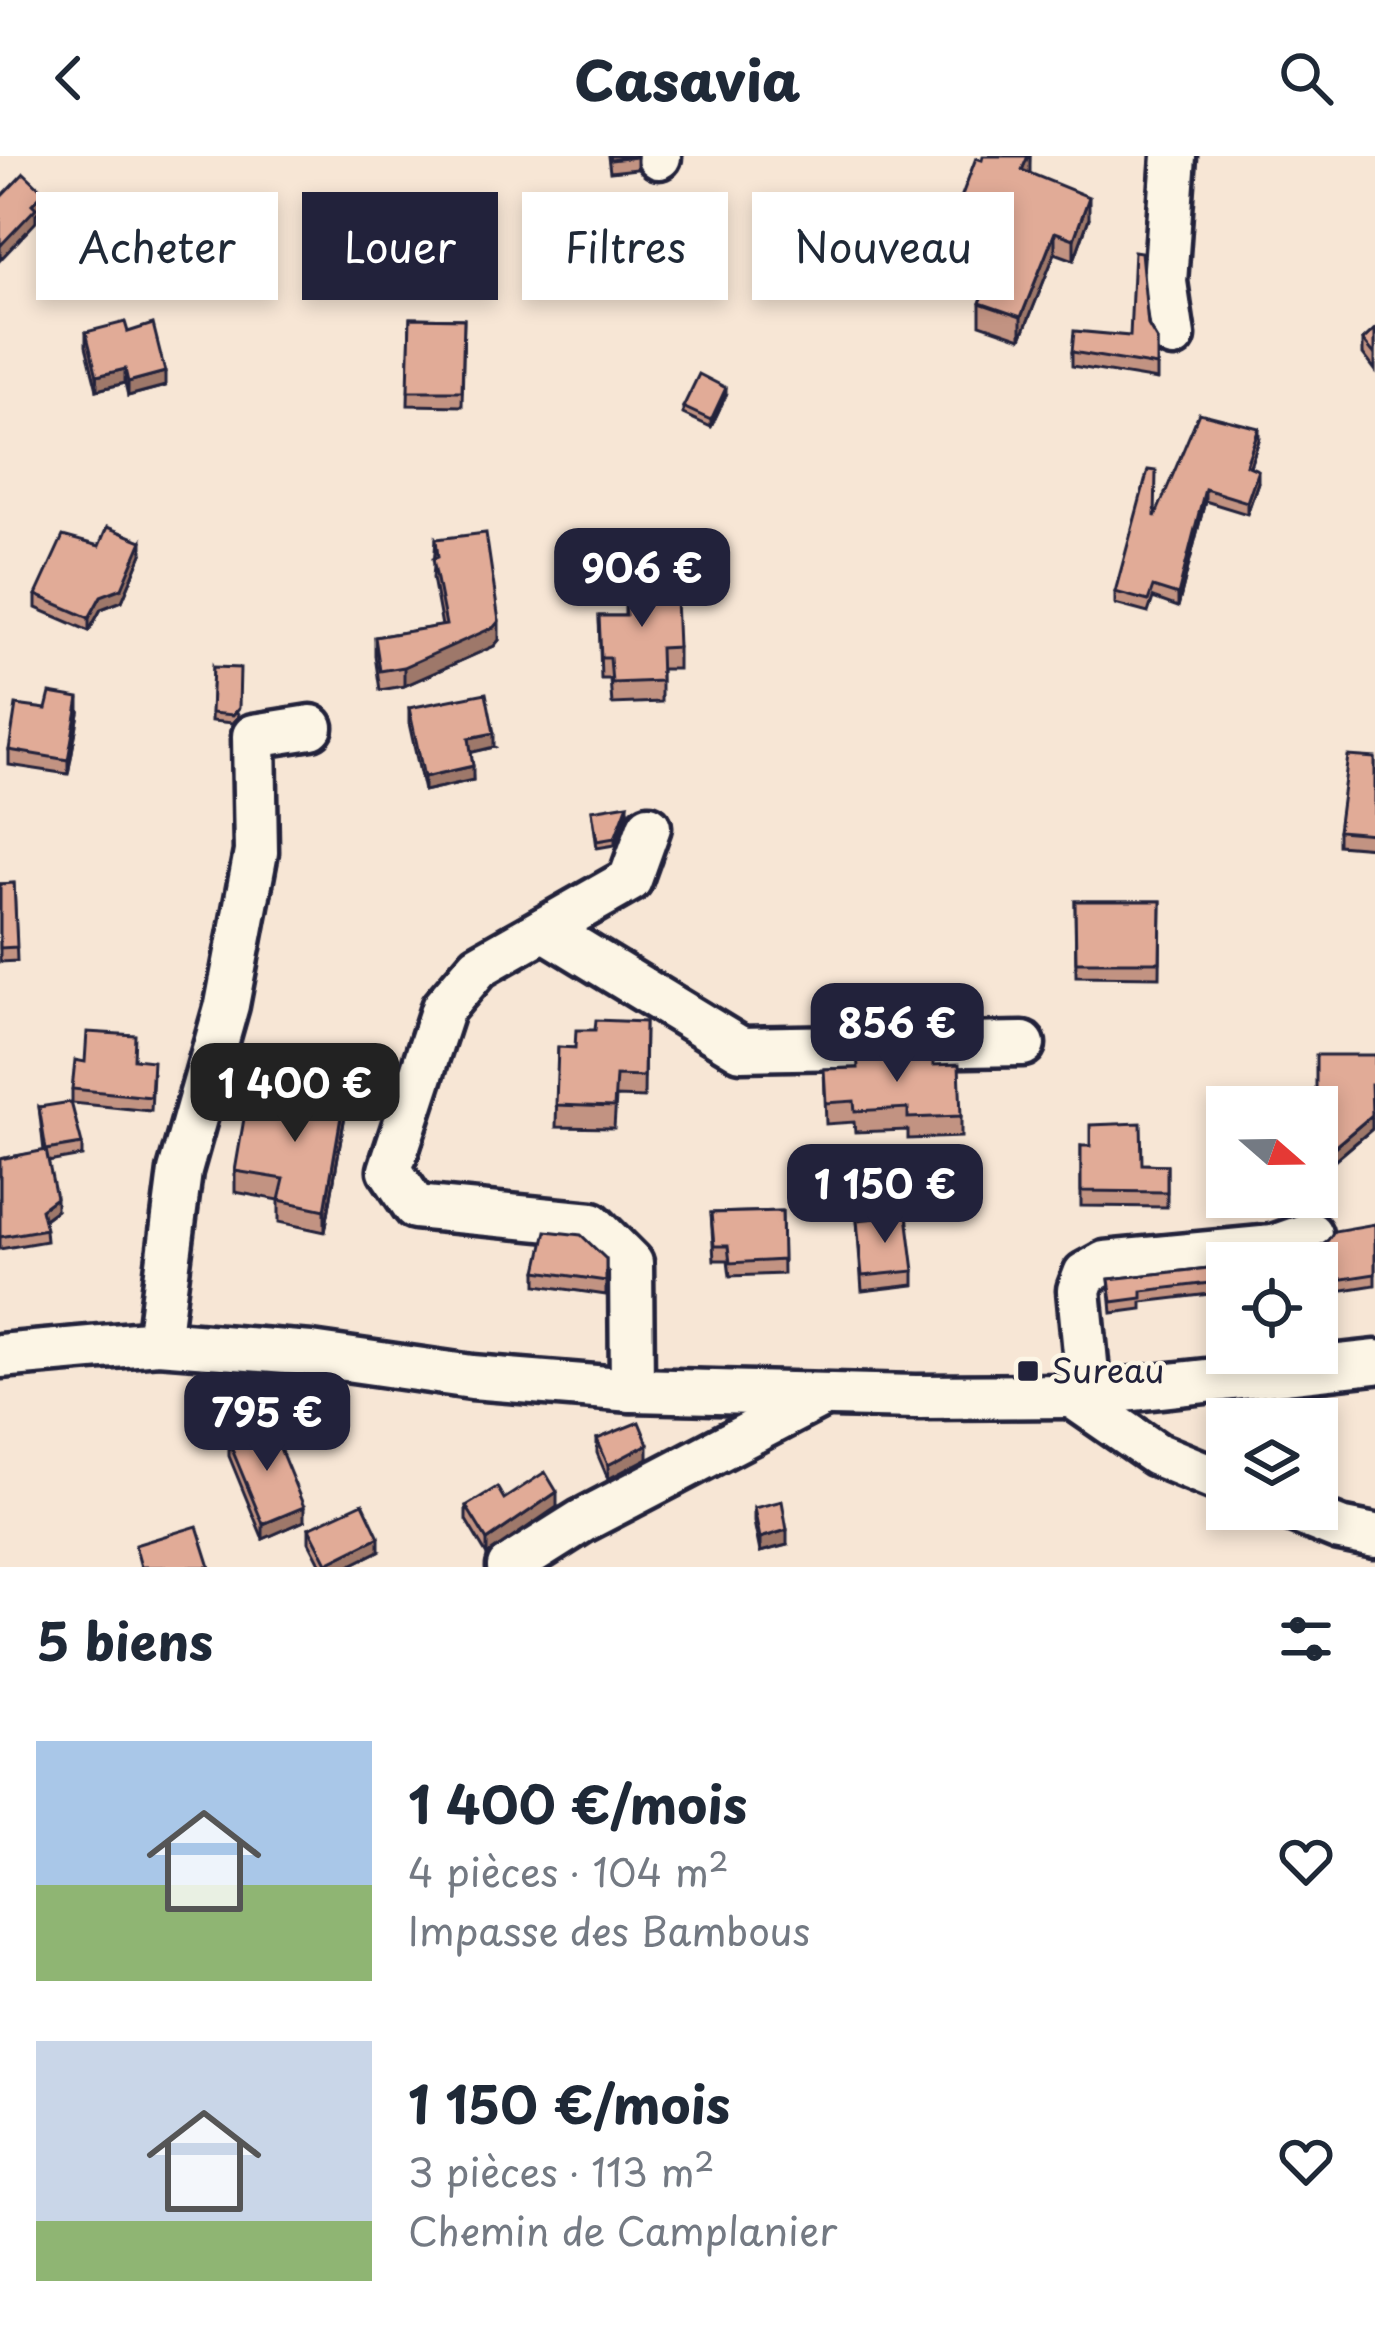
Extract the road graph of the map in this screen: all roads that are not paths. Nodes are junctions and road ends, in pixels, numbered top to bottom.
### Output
1 (1174, 156) edge
2 (1173, 336) dead end
3 (311, 728) dead end
4 (649, 826) dead end
5 (544, 929) junction
6 (1023, 1044) dead end
7 (1310, 1234) dead end
8 (158, 1342) junction
9 (0, 1356) edge
10 (1375, 1362) edge
11 (632, 1390) junction
12 (824, 1394) junction
13 (1080, 1395) junction
14 (1206, 1474) edge
15 (1338, 1528) edge
16 (1375, 1536) edge
17 (509, 1567) edge

1 - 2 street
3 - 8 street
4 - 5 street
5 - 6 street
5 - 11 street
7 - 13 street
8 - 9 street
8 - 11 street
10 - 13 street
11 - 12 street
12 - 13 street
12 - 17 street
13 - 14 street
15 - 16 street

